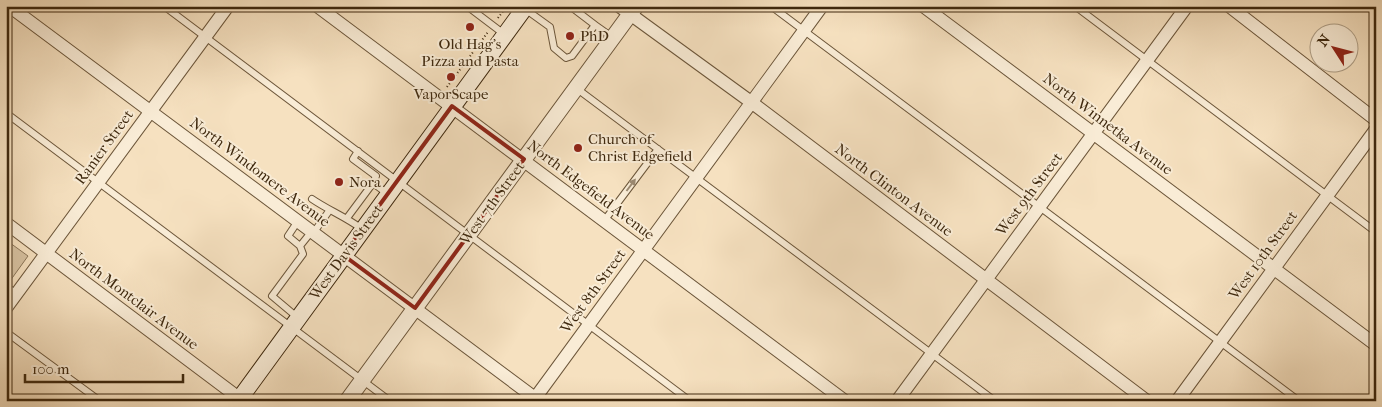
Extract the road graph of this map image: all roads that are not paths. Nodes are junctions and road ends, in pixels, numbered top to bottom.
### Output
1 (9, 6) edge
2 (164, 6) edge
3 (228, 6) edge
4 (317, 6) edge
5 (467, 6) edge
6 (570, 6) edge
7 (771, 6) edge
8 (822, 6) edge
9 (923, 6) edge
10 (1075, 6) edge
11 (1187, 6) edge
12 (1229, 6) edge
13 (525, 7) edge
14 (628, 9) edge
15 (595, 24) junction
16 (499, 30) junction
17 (804, 31) junction
18 (206, 37) junction
19 (613, 38) junction
20 (1148, 61) junction
21 (576, 88) junction
22 (751, 102) junction
23 (452, 106) junction
24 (151, 111) junction
25 (6, 113) edge
26 (1376, 120) edge
27 (1376, 129) edge
28 (1094, 134) junction
29 (658, 149) junction
30 (358, 152) junction
31 (524, 160) junction
32 (696, 177) junction
33 (98, 182) junction
34 (373, 183) junction
35 (392, 187) junction
36 (1328, 195) junction
37 (312, 199) dead end
38 (1040, 207) junction
39 (329, 211) junction
40 (347, 218) junction
41 (298, 221) junction
42 (604, 221) junction
43 (6, 224) edge
44 (362, 229) junction
45 (313, 232) junction
46 (1376, 232) edge
47 (469, 235) junction
48 (300, 246) junction
49 (642, 250) junction
50 (46, 254) junction
51 (342, 255) junction
52 (1273, 268) junction
53 (986, 280) junction
54 (11, 290) edge
55 (6, 308) edge
56 (415, 308) junction
57 (295, 322) junction
58 (588, 324) junction
59 (6, 332) edge
60 (1220, 342) junction
61 (1376, 346) edge
62 (932, 353) junction
63 (363, 380) junction
64 (240, 400) edge
65 (536, 400) edge
66 (100, 401) edge
67 (348, 401) edge
68 (390, 401) edge
69 (690, 401) edge
70 (845, 401) edge
71 (897, 401) edge
72 (995, 401) edge
73 (1147, 401) edge
74 (1177, 401) edge
75 (1299, 401) edge

1 - 24 street, North Windomere Avenue
2 - 18 lane
3 - 18 street, Ranier Street
4 - 23 street, North Edgefield Avenue
5 - 16 lane
6 - 15 lane
7 - 17 lane
8 - 17 street, West 8th Street
9 - 28 street, North Winnetka Avenue
10 - 20 lane
11 - 20 street, West 9th Street
12 - 26 street
13 - 15 lane
13 - 16 main road, West Davis Street
14 - 19 street, West 7th Street
14 - 22 street, North Clinton Avenue
15 - 19 lane
16 - 23 main road, West Davis Street
17 - 22 street, West 8th Street
17 - 38 lane
18 - 24 street, Ranier Street
18 - 30 lane
19 - 21 street, West 7th Street
20 - 28 street, West 9th Street
20 - 36 lane
21 - 29 lane
21 - 31 street, West 7th Street
22 - 32 street, West 8th Street
22 - 53 street, North Clinton Avenue
23 - 31 street, North Edgefield Avenue
23 - 35 main road, West Davis Street
24 - 33 street, Ranier Street
24 - 41 street, North Windomere Avenue
25 - 33 lane
27 - 36 street, West 10th Street
28 - 38 street, West 9th Street
28 - 52 street, North Winnetka Avenue
29 - 32 lane
42 -> 29 lane
30 - 34 lane
30 - 35 lane
31 - 42 street, North Edgefield Avenue
31 - 47 street, West 7th Street
32 - 49 street, West 8th Street
32 - 62 lane
33 - 50 street, Ranier Street
33 - 57 lane
34 - 35 lane
34 - 40 lane
35 - 44 main road, West Davis Street
35 - 47 lane
36 - 46 lane
36 - 52 street, West 10th Street
37 - 39 lane
38 - 53 street, West 9th Street
38 - 60 lane
39 - 40 lane
39 - 45 lane
40 - 44 lane
41 - 45 street, North Windomere Avenue
41 - 48 lane
42 - 49 street, North Edgefield Avenue
43 - 50 street, North Montclair Avenue
44 - 51 main road, West Davis Street
45 - 48 lane
45 - 51 street, North Windomere Avenue
47 - 56 street, West 7th Street
47 - 58 lane
48 - 57 lane
49 - 58 street, West 8th Street
49 - 70 street, North Edgefield Avenue
50 - 54 street, Ranier Street
50 - 64 street, North Montclair Avenue
51 - 56 street, North Windomere Avenue
51 - 57 main road, West Davis Street
52 - 60 street, West 10th Street
52 - 61 street, North Winnetka Avenue
53 - 62 street, West 9th Street
53 - 73 street, North Clinton Avenue
54 - 55 street, Ranier Street
56 - 63 street, West 7th Street
56 - 65 street, North Windomere Avenue
57 - 63 lane
57 - 64 main road, West Davis Street
58 - 65 street, West 8th Street
58 - 69 lane
59 - 66 lane
60 - 74 street, West 10th Street
60 - 75 lane
62 - 71 street, West 9th Street
62 - 72 lane
63 - 67 street, West 7th Street
63 - 68 lane

